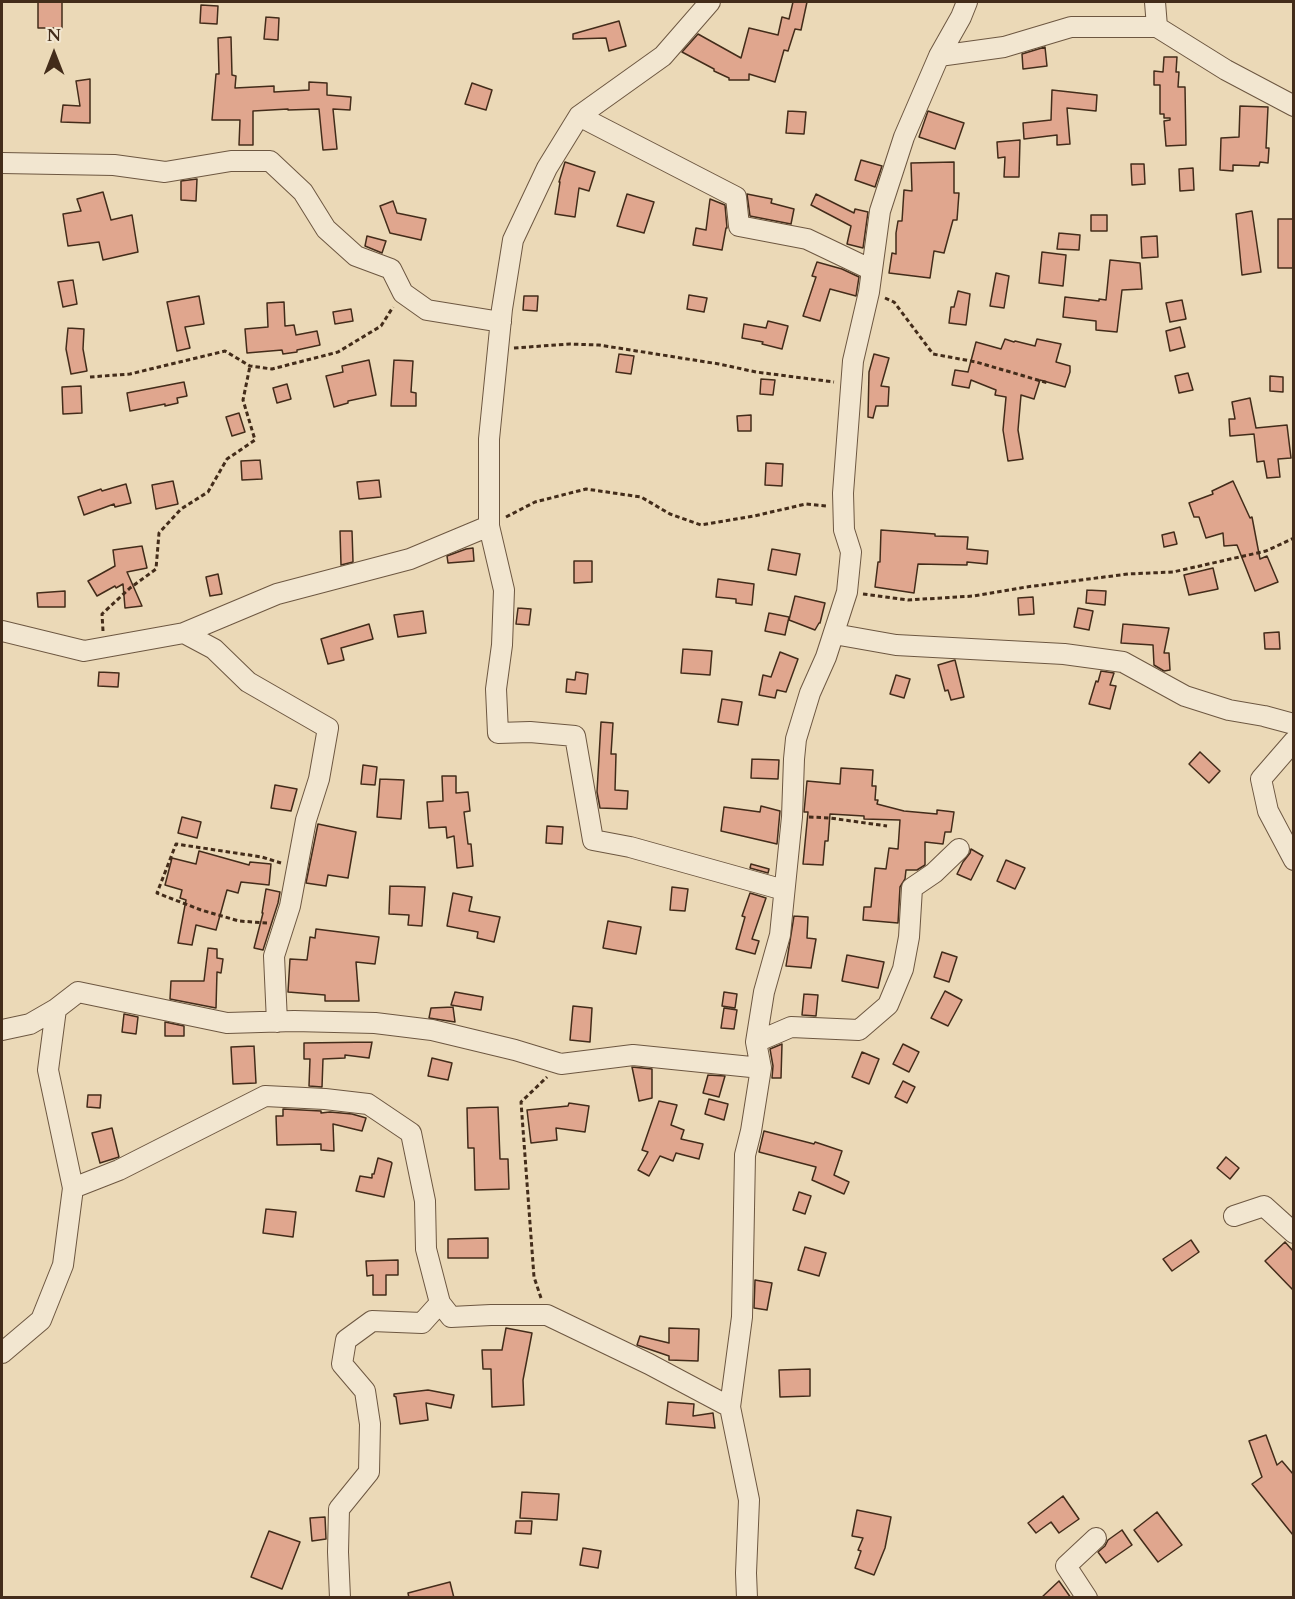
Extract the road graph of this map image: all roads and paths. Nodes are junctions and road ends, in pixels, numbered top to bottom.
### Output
1 (710, 2) edge
2 (967, 2) edge
3 (1155, 2) edge
4 (1157, 27) junction
5 (939, 56) junction
6 (1293, 106) edge
7 (579, 116) junction
8 (2, 163) edge
9 (872, 270) junction
10 (869, 292) junction
11 (403, 293) junction
12 (501, 322) junction
13 (499, 350) junction
14 (250, 366) junction
15 (90, 377) dead end
16 (1048, 383) dead end
17 (851, 384) junction
18 (843, 507) junction
19 (489, 526) junction
20 (1293, 538) edge
21 (847, 592) junction
22 (2, 631) edge
23 (184, 633) junction
24 (834, 634) junction
25 (104, 648) junction
26 (1293, 724) edge
27 (1293, 741) edge
28 (792, 817) junction
29 (887, 826) dead end
30 (959, 849) dead end
31 (1293, 860) edge
32 (297, 868) junction
33 (784, 890) junction
34 (285, 924) junction
35 (56, 1009) junction
36 (277, 1022) junction
37 (2, 1030) edge
38 (756, 1042) junction
39 (561, 1064) junction
40 (762, 1068) junction
41 (73, 1188) junction
42 (1234, 1216) dead end
43 (1293, 1233) edge
44 (440, 1303) junction
45 (548, 1315) junction
46 (2, 1353) edge
47 (729, 1407) junction
48 (1096, 1538) dead end
49 (340, 1598) edge
50 (747, 1598) edge
51 (1087, 1598) edge

1 - 7 street
2 - 5 street
3 - 4 street
4 - 5 street
4 - 6 street
5 - 9 street
7 - 9 street
7 - 12 street
8 - 11 street
9 - 10 street
10 - 16 path
10 - 17 street
11 - 12 street
11 - 14 path
12 - 13 street
13 - 17 path
13 - 19 street
14 - 15 path
14 - 25 path
17 - 18 street
18 - 19 path
18 - 21 street
19 - 23 street
19 - 33 street
20 - 21 path
21 - 24 street
22 - 25 street
23 - 25 street
23 - 32 street
24 - 26 street
24 - 28 street
27 - 31 street
28 - 29 path
28 - 33 street
30 - 38 street
32 - 34 street
32 - 34 path
33 - 38 street
34 - 36 street
35 - 36 street
35 - 37 street
35 - 41 street
36 - 39 street
38 - 40 street
39 - 40 street
39 - 45 path
40 - 47 street
41 - 44 street
41 - 46 street
42 - 43 street
44 - 45 street
44 - 49 street
45 - 47 street
47 - 50 street
48 - 51 street

